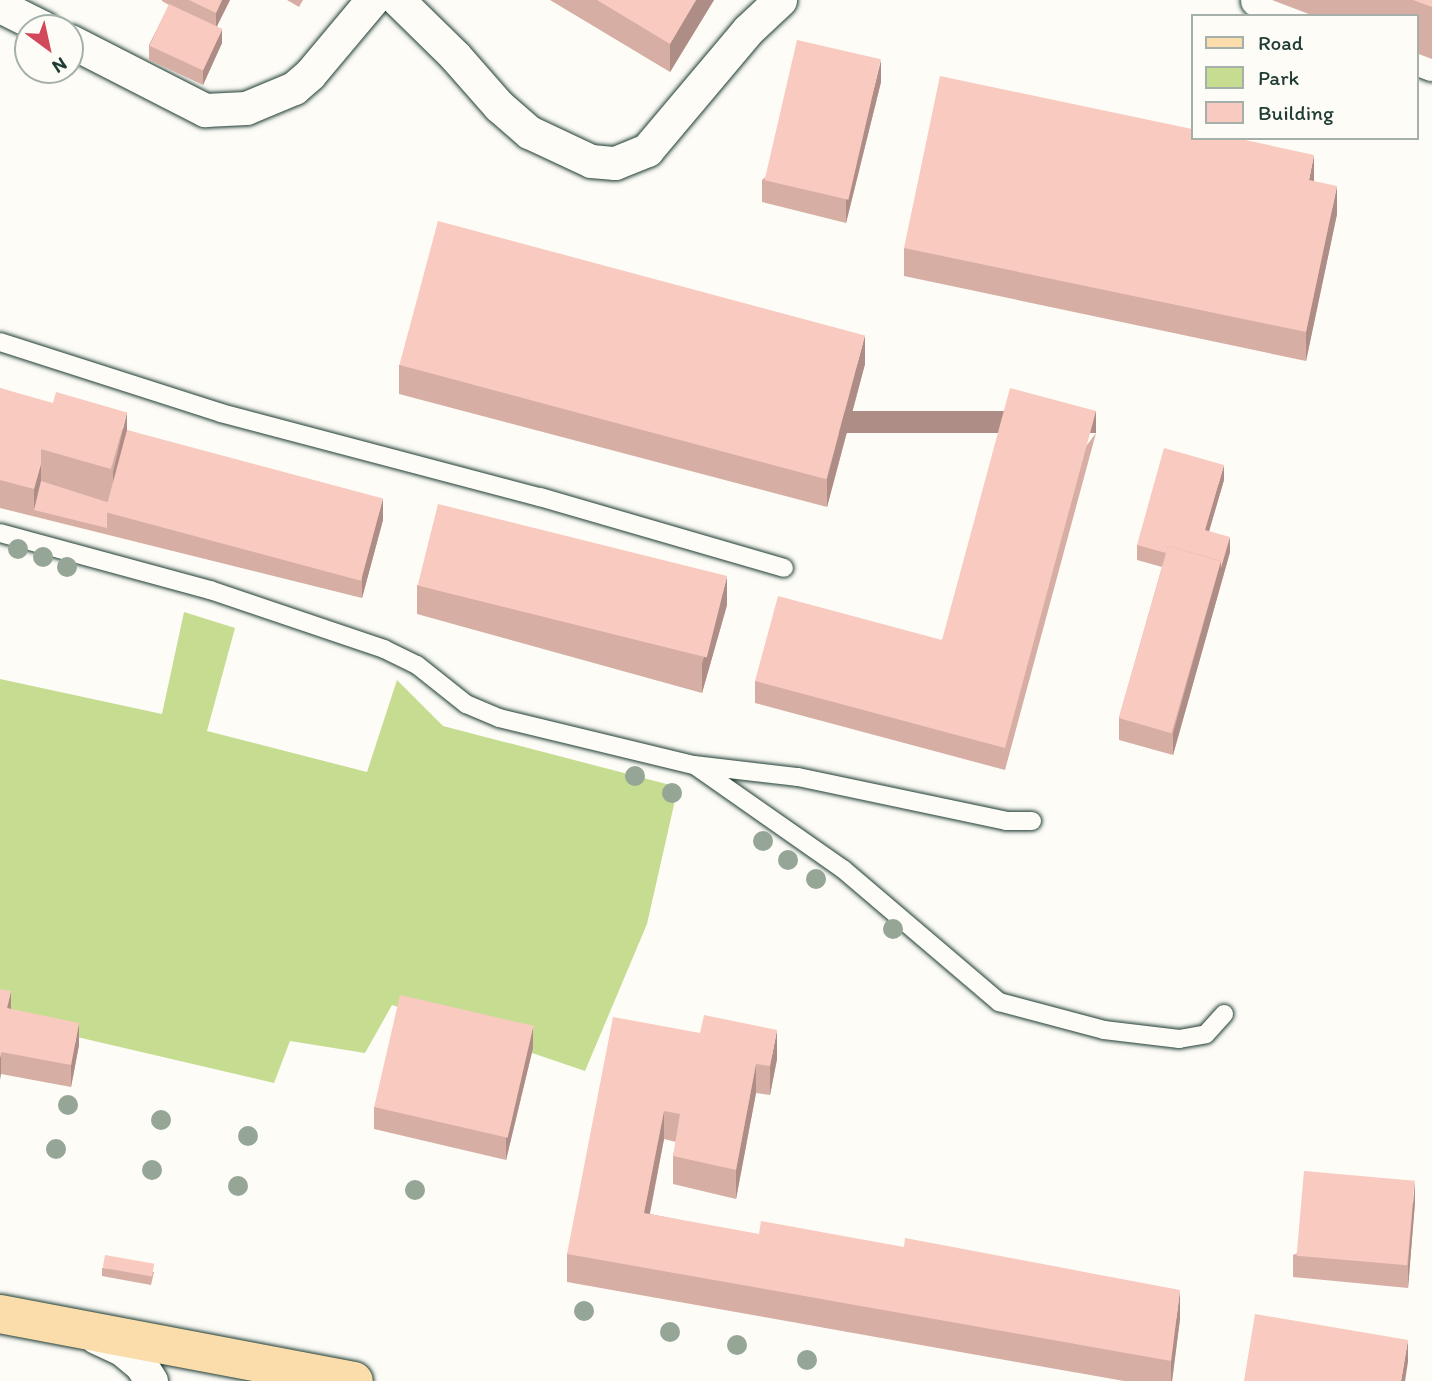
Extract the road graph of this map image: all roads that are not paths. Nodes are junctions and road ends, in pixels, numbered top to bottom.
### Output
1 (372, 0) edge
2 (398, 0) edge
3 (780, 0) edge
4 (1257, 0) edge
5 (0, 6) edge
6 (16, 14) edge
7 (1295, 14) edge
8 (84, 48) edge
9 (0, 342) edge
10 (0, 533) edge
11 (784, 568) dead end
12 (694, 765) junction
13 (1032, 821) dead end
14 (1224, 1014) dead end
15 (0, 1314) edge
16 (78, 1329) junction
17 (151, 1381) edge
18 (354, 1381) edge

1 - 8 street
2 - 3 street
4 - 7 street
5 - 6 street
9 - 11 lane
10 - 12 lane
12 - 13 lane
12 - 14 lane
15 - 16 main road
16 - 17 street
16 - 18 main road

